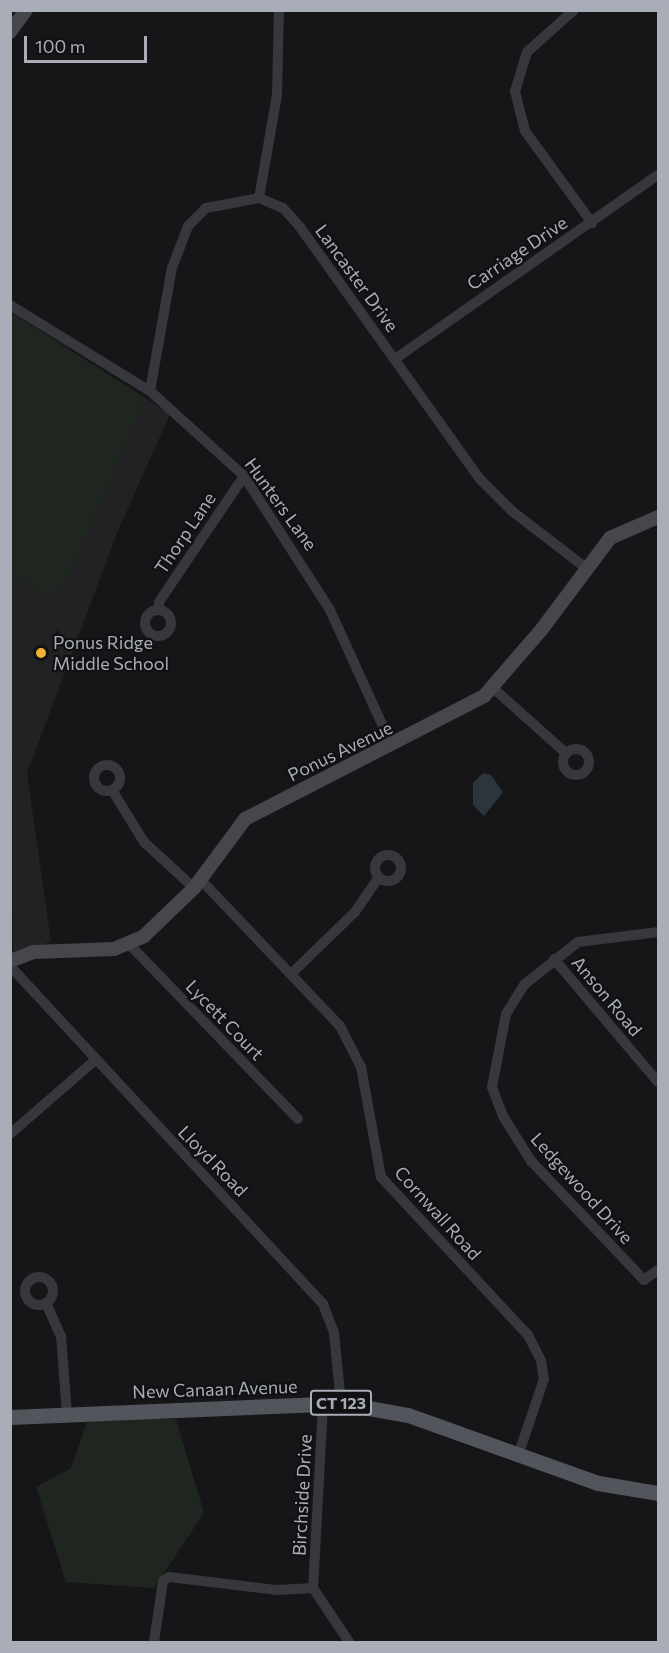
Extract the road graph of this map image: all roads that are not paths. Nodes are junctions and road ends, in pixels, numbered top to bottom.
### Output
1 (279, 10) edge
2 (574, 10) edge
3 (24, 12) edge
4 (10, 32) edge
5 (658, 175) edge
6 (259, 198) junction
7 (592, 223) junction
8 (10, 305) edge
9 (395, 359) junction
10 (150, 390) junction
11 (244, 476) junction
12 (658, 517) edge
13 (586, 568) junction
14 (159, 610) dead end
15 (493, 688) junction
16 (392, 746) junction
17 (566, 753) dead end
18 (112, 790) dead end
19 (379, 877) dead end
20 (197, 884) junction
21 (658, 932) edge
22 (129, 944) junction
23 (554, 959) junction
24 (10, 961) edge
25 (10, 966) edge
26 (292, 973) junction
27 (94, 1061) junction
28 (658, 1082) edge
29 (298, 1119) dead end
30 (10, 1134) edge
31 (658, 1270) edge
32 (644, 1280) junction
33 (658, 1282) edge
34 (46, 1303) dead end
35 (341, 1403) junction
36 (323, 1405) junction
37 (67, 1414) junction
38 (10, 1417) edge
39 (518, 1456) junction
40 (658, 1493) edge
41 (313, 1588) junction
42 (154, 1642) edge
43 (349, 1642) edge

1 - 6 street
2 - 7 street
3 - 4 street
5 - 7 street, Carriage Drive
6 - 9 street, Lancaster Drive
6 - 10 street
7 - 9 street, Carriage Drive
8 - 10 street, Hunters Lane
9 - 13 street, Lancaster Drive
10 - 11 street, Hunters Lane
11 - 14 street, Thorp Lane
11 - 16 street, Hunters Lane
12 - 13 street, Ponus Avenue
13 - 15 street, Ponus Avenue
15 - 16 street, Ponus Avenue
15 - 17 street
16 - 20 street, Ponus Avenue
18 - 20 street, Cornwall Road
19 - 26 street
20 - 22 street, Ponus Avenue
20 - 26 street, Cornwall Road
21 - 23 street, Ledgewood Drive
22 - 24 street, Ponus Avenue
22 - 29 street, Lycett Court
23 - 28 street, Anson Road
23 - 32 street, Ledgewood Drive
25 - 27 street, Lloyd Road
26 - 39 street, Cornwall Road
27 - 30 street
27 - 35 street, Lloyd Road
31 - 32 street
32 - 33 street
34 - 37 street
35 - 36 main road, New Canaan Avenue / CT 123
35 - 39 main road, New Canaan Avenue / CT 123
36 - 37 main road, New Canaan Avenue / CT 123
36 - 41 street, Birchside Drive
37 - 38 main road, New Canaan Avenue / CT 123
39 - 40 main road, New Canaan Avenue / CT 123
41 - 42 street
41 - 43 street

